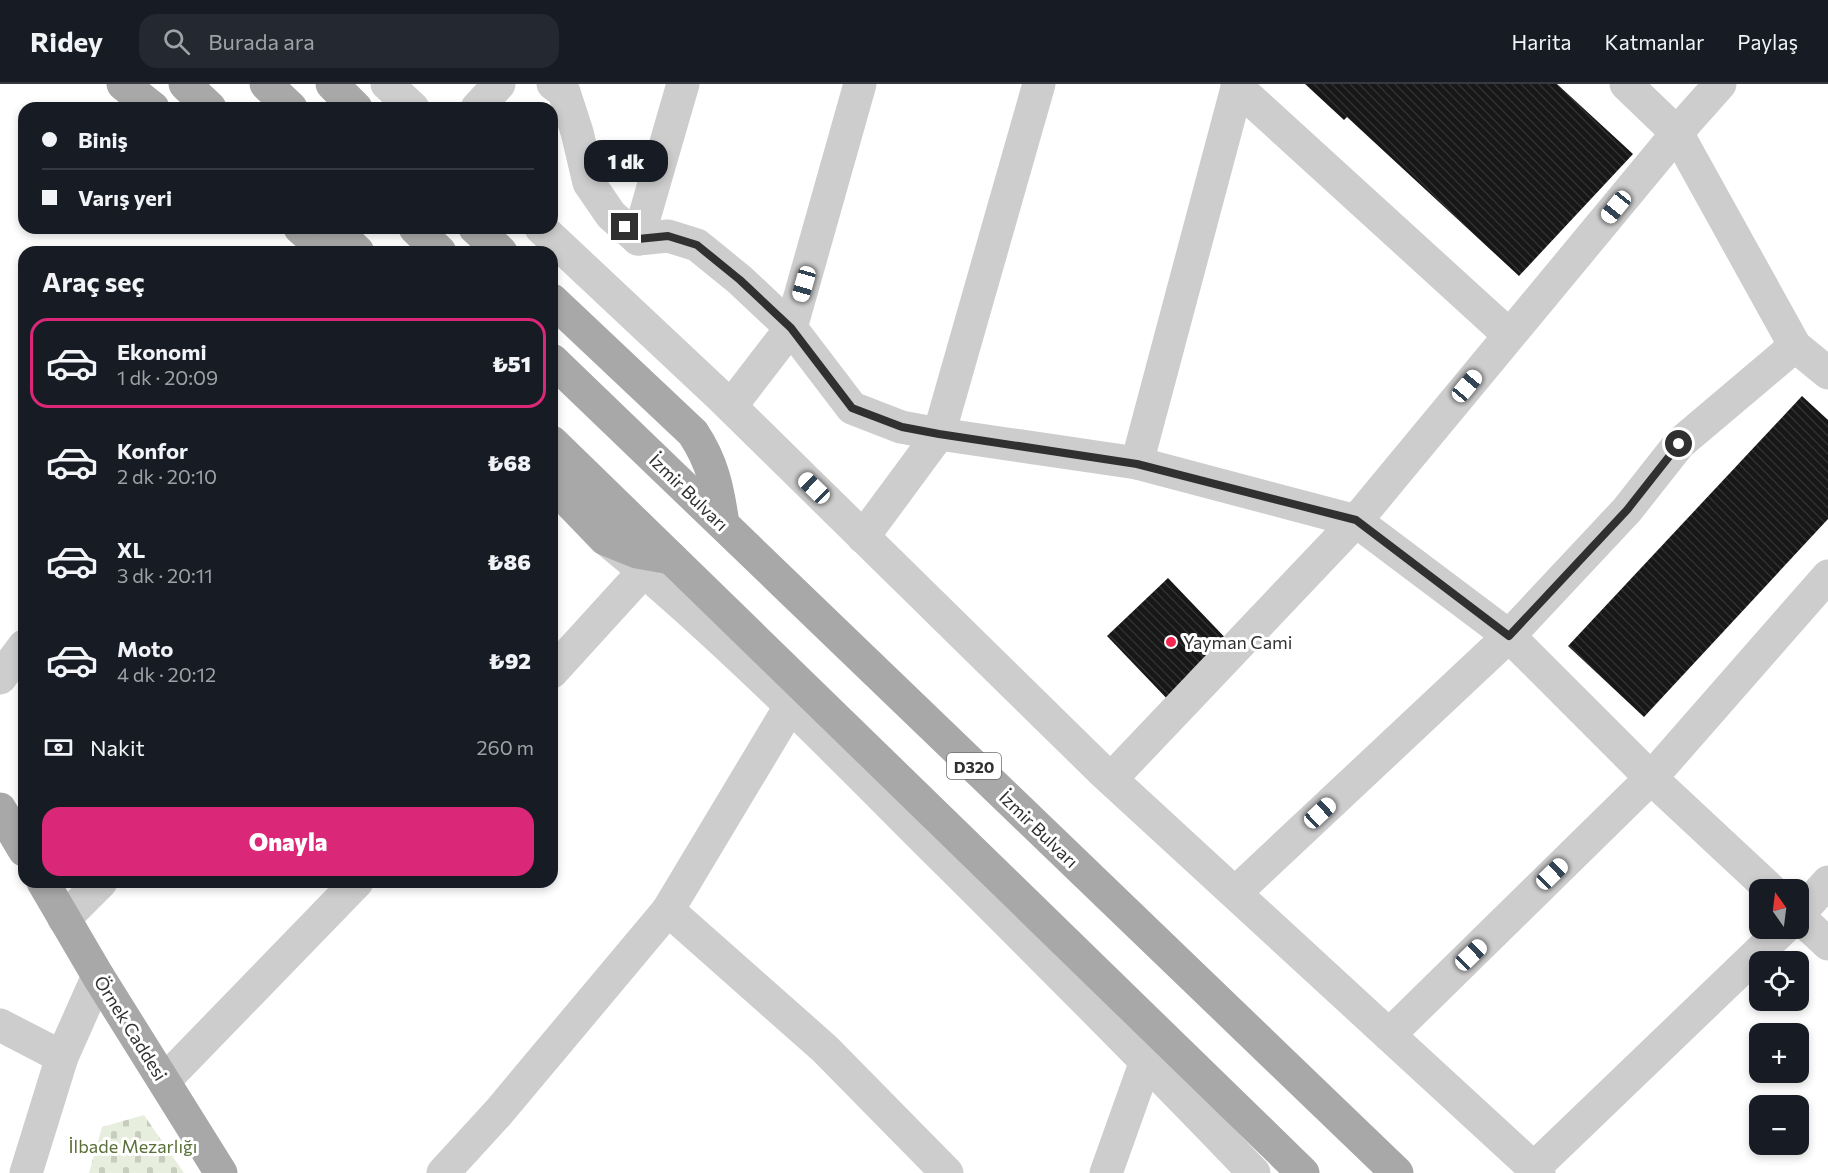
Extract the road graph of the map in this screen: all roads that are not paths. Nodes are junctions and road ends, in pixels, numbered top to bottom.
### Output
1 (123, 84) edge
2 (185, 84) edge
3 (266, 84) edge
4 (332, 84) edge
5 (387, 84) edge
6 (499, 84) edge
7 (553, 84) edge
8 (683, 84) edge
9 (860, 84) edge
10 (1039, 84) edge
11 (1626, 84) edge
12 (1720, 84) edge
13 (1237, 86) edge
14 (146, 102) edge
15 (204, 102) edge
16 (285, 102) edge
17 (350, 102) edge
18 (406, 102) edge
19 (482, 102) edge
20 (1677, 133) junction
21 (422, 234) edge
22 (482, 234) edge
23 (547, 234) edge
24 (638, 239) junction
25 (434, 246) edge
26 (495, 246) edge
27 (558, 306) edge
28 (791, 328) junction
29 (1509, 335) junction
30 (1795, 346) junction
31 (558, 366) edge
32 (1828, 373) edge
33 (731, 406) junction
34 (939, 434) junction
35 (558, 449) edge
36 (1137, 464) junction
37 (558, 490) edge
38 (1356, 520) junction
39 (723, 524) junction
40 (863, 537) junction
41 (658, 564) junction
42 (1828, 576) edge
43 (1509, 636) junction
44 (18, 654) edge
45 (558, 666) edge
46 (0, 678) edge
47 (790, 705) junction
48 (1651, 778) junction
49 (1111, 779) junction
50 (0, 809) edge
51 (18, 840) edge
52 (1759, 879) edge
53 (1828, 882) edge
54 (46, 888) edge
55 (95, 888) edge
56 (351, 888) edge
57 (1234, 893) junction
58 (1809, 903) edge
59 (668, 910) junction
60 (64, 919) junction
61 (1809, 926) edge
62 (1773, 939) edge
63 (1828, 944) edge
64 (98, 976) junction
65 (0, 1025) edge
66 (1389, 1035) junction
67 (62, 1057) junction
68 (1146, 1061) junction
69 (164, 1081) junction
70 (1537, 1171) edge
71 (26, 1173) edge
72 (221, 1173) edge
73 (443, 1173) edge
74 (947, 1173) edge
75 (1107, 1173) edge
76 (1254, 1173) edge
77 (1303, 1173) edge
78 (1397, 1173) edge

1 - 14 main road
2 - 15 main road
3 - 16 main road
4 - 17 main road
5 - 18 street
6 - 19 street
7 - 24 street
8 - 24 street
9 - 28 street
10 - 34 street
11 - 20 street
12 - 20 street
13 - 29 street
13 - 36 street
20 - 29 street
20 - 30 street
21 - 25 main road
22 - 26 main road
23 - 33 street
24 - 28 street
27 - 39 main road
28 - 33 street
28 - 34 street
29 - 38 street
30 - 32 street
30 - 43 street
31 - 39 main road, İzmir Bulvarı / D320
33 - 40 street
34 - 36 street
34 - 40 street
35 - 41 main road
36 - 38 street
37 - 41 main road
38 - 43 street
38 - 49 street
39 - 78 main road, İzmir Bulvarı / D320
40 - 49 street
41 - 45 street
41 - 47 street
41 - 77 main road
42 - 48 street
43 - 48 street
43 - 57 street
44 - 46 street
47 - 59 street
47 - 68 street
48 - 52 street
48 - 66 street
49 - 57 street
50 - 51 main road
53 - 58 street
54 - 60 main road, Örnek Caddesi
55 - 60 street
56 - 69 street
57 - 66 street
59 - 73 street
59 - 74 street
60 - 64 main road, Örnek Caddesi
61 - 63 street
62 - 70 street
64 - 67 street
64 - 69 main road, Örnek Caddesi
65 - 67 street
66 - 70 street
67 - 71 street
68 - 75 street
68 - 76 street
69 - 72 main road, Örnek Caddesi

